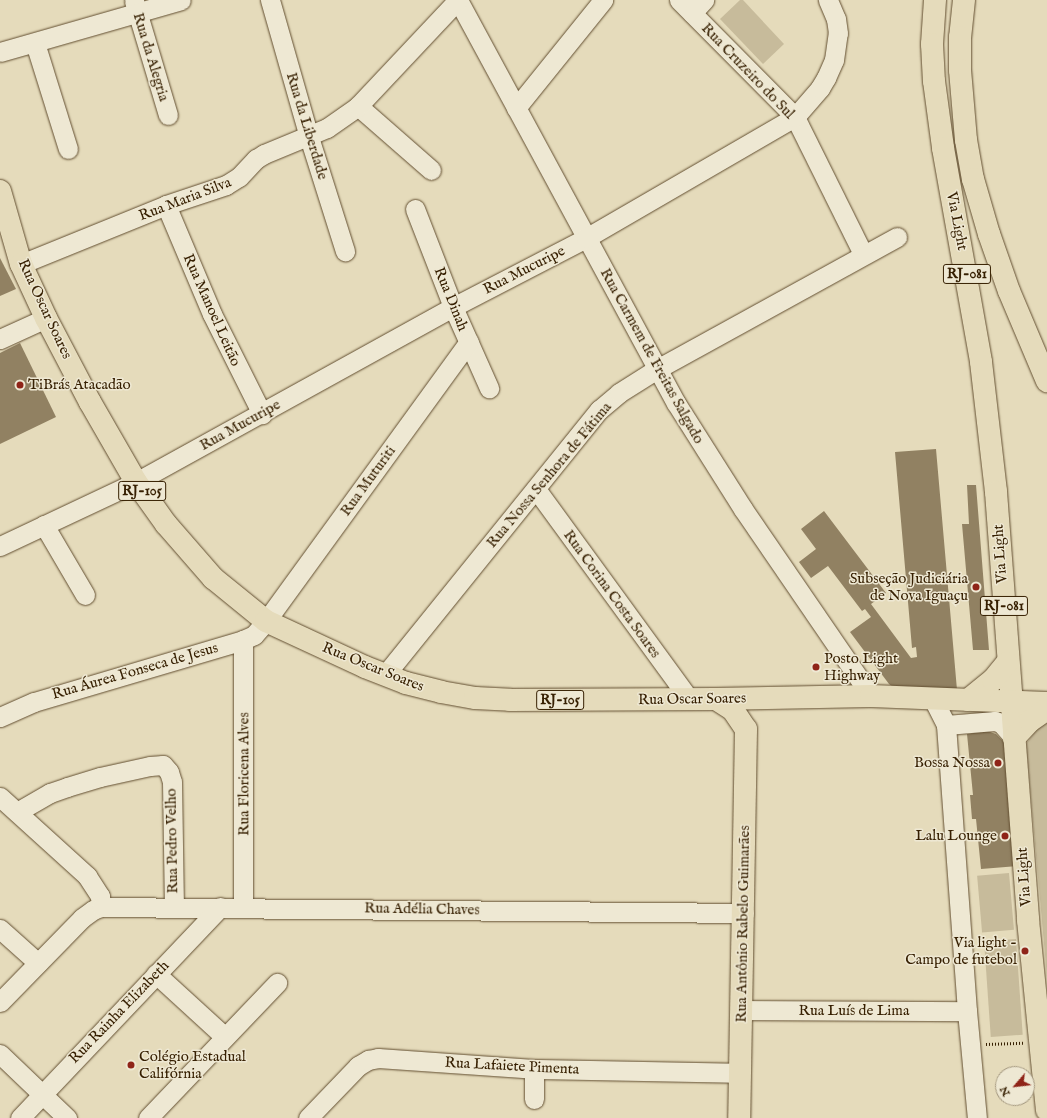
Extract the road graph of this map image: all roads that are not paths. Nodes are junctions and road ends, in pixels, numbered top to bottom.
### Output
1 (181, 0) edge
2 (270, 0) edge
3 (458, 0) edge
4 (828, 0) edge
5 (935, 0) edge
6 (964, 0) edge
7 (692, 4) edge
8 (592, 5) edge
9 (136, 6) edge
10 (35, 43) junction
11 (0, 52) edge
12 (358, 106) junction
13 (516, 108) junction
14 (168, 115) dead end
15 (794, 117) junction
16 (309, 136) junction
17 (68, 149) dead end
18 (431, 170) dead end
19 (0, 191) edge
20 (166, 205) junction
21 (416, 209) dead end
22 (897, 236) dead end
23 (586, 238) junction
24 (345, 251) dead end
25 (863, 254) junction
26 (21, 264) junction
27 (453, 307) junction
28 (46, 318) junction
29 (0, 340) edge
30 (468, 342) junction
31 (657, 369) junction
32 (1047, 381) edge
33 (489, 388) dead end
34 (262, 414) junction
35 (136, 482) junction
36 (536, 489) junction
37 (44, 525) junction
38 (0, 546) edge
39 (86, 595) dead end
40 (266, 621) junction
41 (244, 640) junction
42 (1007, 663) junction
43 (385, 675) junction
44 (871, 696) junction
45 (773, 697) junction
46 (689, 699) junction
47 (716, 699) junction
48 (933, 699) junction
49 (968, 700) junction
50 (1011, 702) junction
51 (1047, 703) edge
52 (1047, 709) edge
53 (0, 717) edge
54 (946, 725) junction
55 (746, 729) junction
56 (1014, 738) junction
57 (0, 797) edge
58 (17, 812) junction
59 (174, 906) junction
60 (101, 907) junction
61 (220, 907) junction
62 (244, 907) junction
63 (744, 913) junction
64 (0, 929) edge
65 (38, 963) junction
66 (1032, 965) junction
67 (156, 974) junction
68 (277, 983) dead end
69 (1047, 995) edge
70 (0, 1002) edge
71 (742, 1010) junction
72 (967, 1011) junction
73 (225, 1037) junction
74 (0, 1054) edge
75 (534, 1069) junction
76 (739, 1073) junction
77 (42, 1094) junction
78 (534, 1099) dead end
79 (1047, 1110) edge
80 (20, 1118) edge
81 (67, 1118) edge
82 (148, 1118) edge
83 (308, 1118) edge
84 (739, 1118) edge
85 (977, 1118) edge

1 - 9 street
2 - 16 street, Rua da Liberdade
3 - 12 street, Rua Maria Silva
3 - 13 street, Rua Carmem de Freitas Salgado
4 - 15 street, Rua Mucuripe
5 - 42 main road, Via Light / RJ-081
6 - 32 main road, Via Light / RJ-081
7 - 15 street, Rua Cruzeiro do Sul
8 - 13 street
9 - 10 street
9 - 14 street, Rua da Alegria
10 - 11 street
10 - 17 street
12 - 16 street, Rua Maria Silva
12 - 18 street
13 - 23 street, Rua Carmem de Freitas Salgado
15 - 23 street, Rua Mucuripe
15 - 25 street, Rua Cruzeiro do Sul
16 - 20 street, Rua Maria Silva
16 - 24 street, Rua da Liberdade
19 - 26 main road, Rua Oscar Soares / RJ-105
20 - 26 street, Rua Maria Silva
20 - 34 street, Rua Manoel Leitão
21 - 27 street, Rua Dinah
22 - 25 street, Rua Nossa Senhora de Fátima
23 - 27 street, Rua Mucuripe
23 - 31 street, Rua Carmem de Freitas Salgado
25 - 31 street, Rua Nossa Senhora de Fátima
26 - 28 main road, Rua Oscar Soares / RJ-105
27 - 30 street, Rua Dinah
27 - 34 street, Rua Mucuripe
28 - 29 street
28 - 35 main road, Rua Oscar Soares / RJ-105
30 - 33 street, Rua Dinah
30 - 40 street, Rua Muturiti
31 - 36 street, Rua Nossa Senhora de Fátima
31 - 44 street, Rua Carmem de Freitas Salgado
34 - 35 street, Rua Mucuripe
35 - 37 street, Rua Mucuripe
35 - 40 main road, Rua Oscar Soares / RJ-105
36 - 43 street, Rua Nossa Senhora de Fátima
36 - 46 street, Rua Corina Costa Soares
37 - 38 street, Rua Mucuripe
37 - 39 street
40 - 41 street, Rua Áurea Fonseca de Jesus
40 - 43 main road, Rua Oscar Soares / RJ-105
41 - 53 street, Rua Áurea Fonseca de Jesus
41 - 62 street, Rua Floricena Alves
42 - 49 main road
42 - 50 main road, Via Light / RJ-081
43 - 46 main road, Rua Oscar Soares / RJ-105
44 - 45 main road, Rua Oscar Soares / RJ-105
44 - 48 main road, Rua Oscar Soares / RJ-105
45 - 47 main road, Rua Oscar Soares / RJ-105
45 - 55 main road
46 - 47 main road, Rua Oscar Soares / RJ-105
47 - 55 main road
48 - 49 main road, Rua Oscar Soares / RJ-105
48 - 54 street
49 - 50 main road, Rua Oscar Soares / RJ-105
50 - 51 main road, Rua Oscar Soares / RJ-105
50 - 56 main road, Via Light / RJ-081
52 - 56 main road
54 - 56 street
54 - 72 street
55 - 63 main road, Rua Antônio Rabelo Guimarães
56 - 66 main road, Via Light / RJ-081
57 - 58 street
58 - 59 street, Rua Pedro Velho
58 - 60 street
59 - 60 street, Rua Adélia Chaves
59 - 61 street, Rua Adélia Chaves
60 - 65 street
61 - 62 street, Rua Adélia Chaves
61 - 67 street, Rua Rainha Elizabeth
62 - 63 street, Rua Adélia Chaves
63 - 71 main road, Rua Antônio Rabelo Guimarães
64 - 65 street
65 - 70 street
66 - 69 street
66 - 79 main road, Via Light / RJ-081
67 - 73 street
67 - 77 street, Rua Rainha Elizabeth
68 - 73 street
71 - 72 street, Rua Luís de Lima
71 - 76 main road, Rua Antônio Rabelo Guimarães
72 - 85 street
73 - 82 street
74 - 77 street
75 - 76 street, Rua Lafaiete Pimenta
75 - 78 street
75 - 83 street, Rua Lafaiete Pimenta
76 - 84 main road, Rua Antônio Rabelo Guimarães
77 - 80 street, Rua Rainha Elizabeth
77 - 81 street

